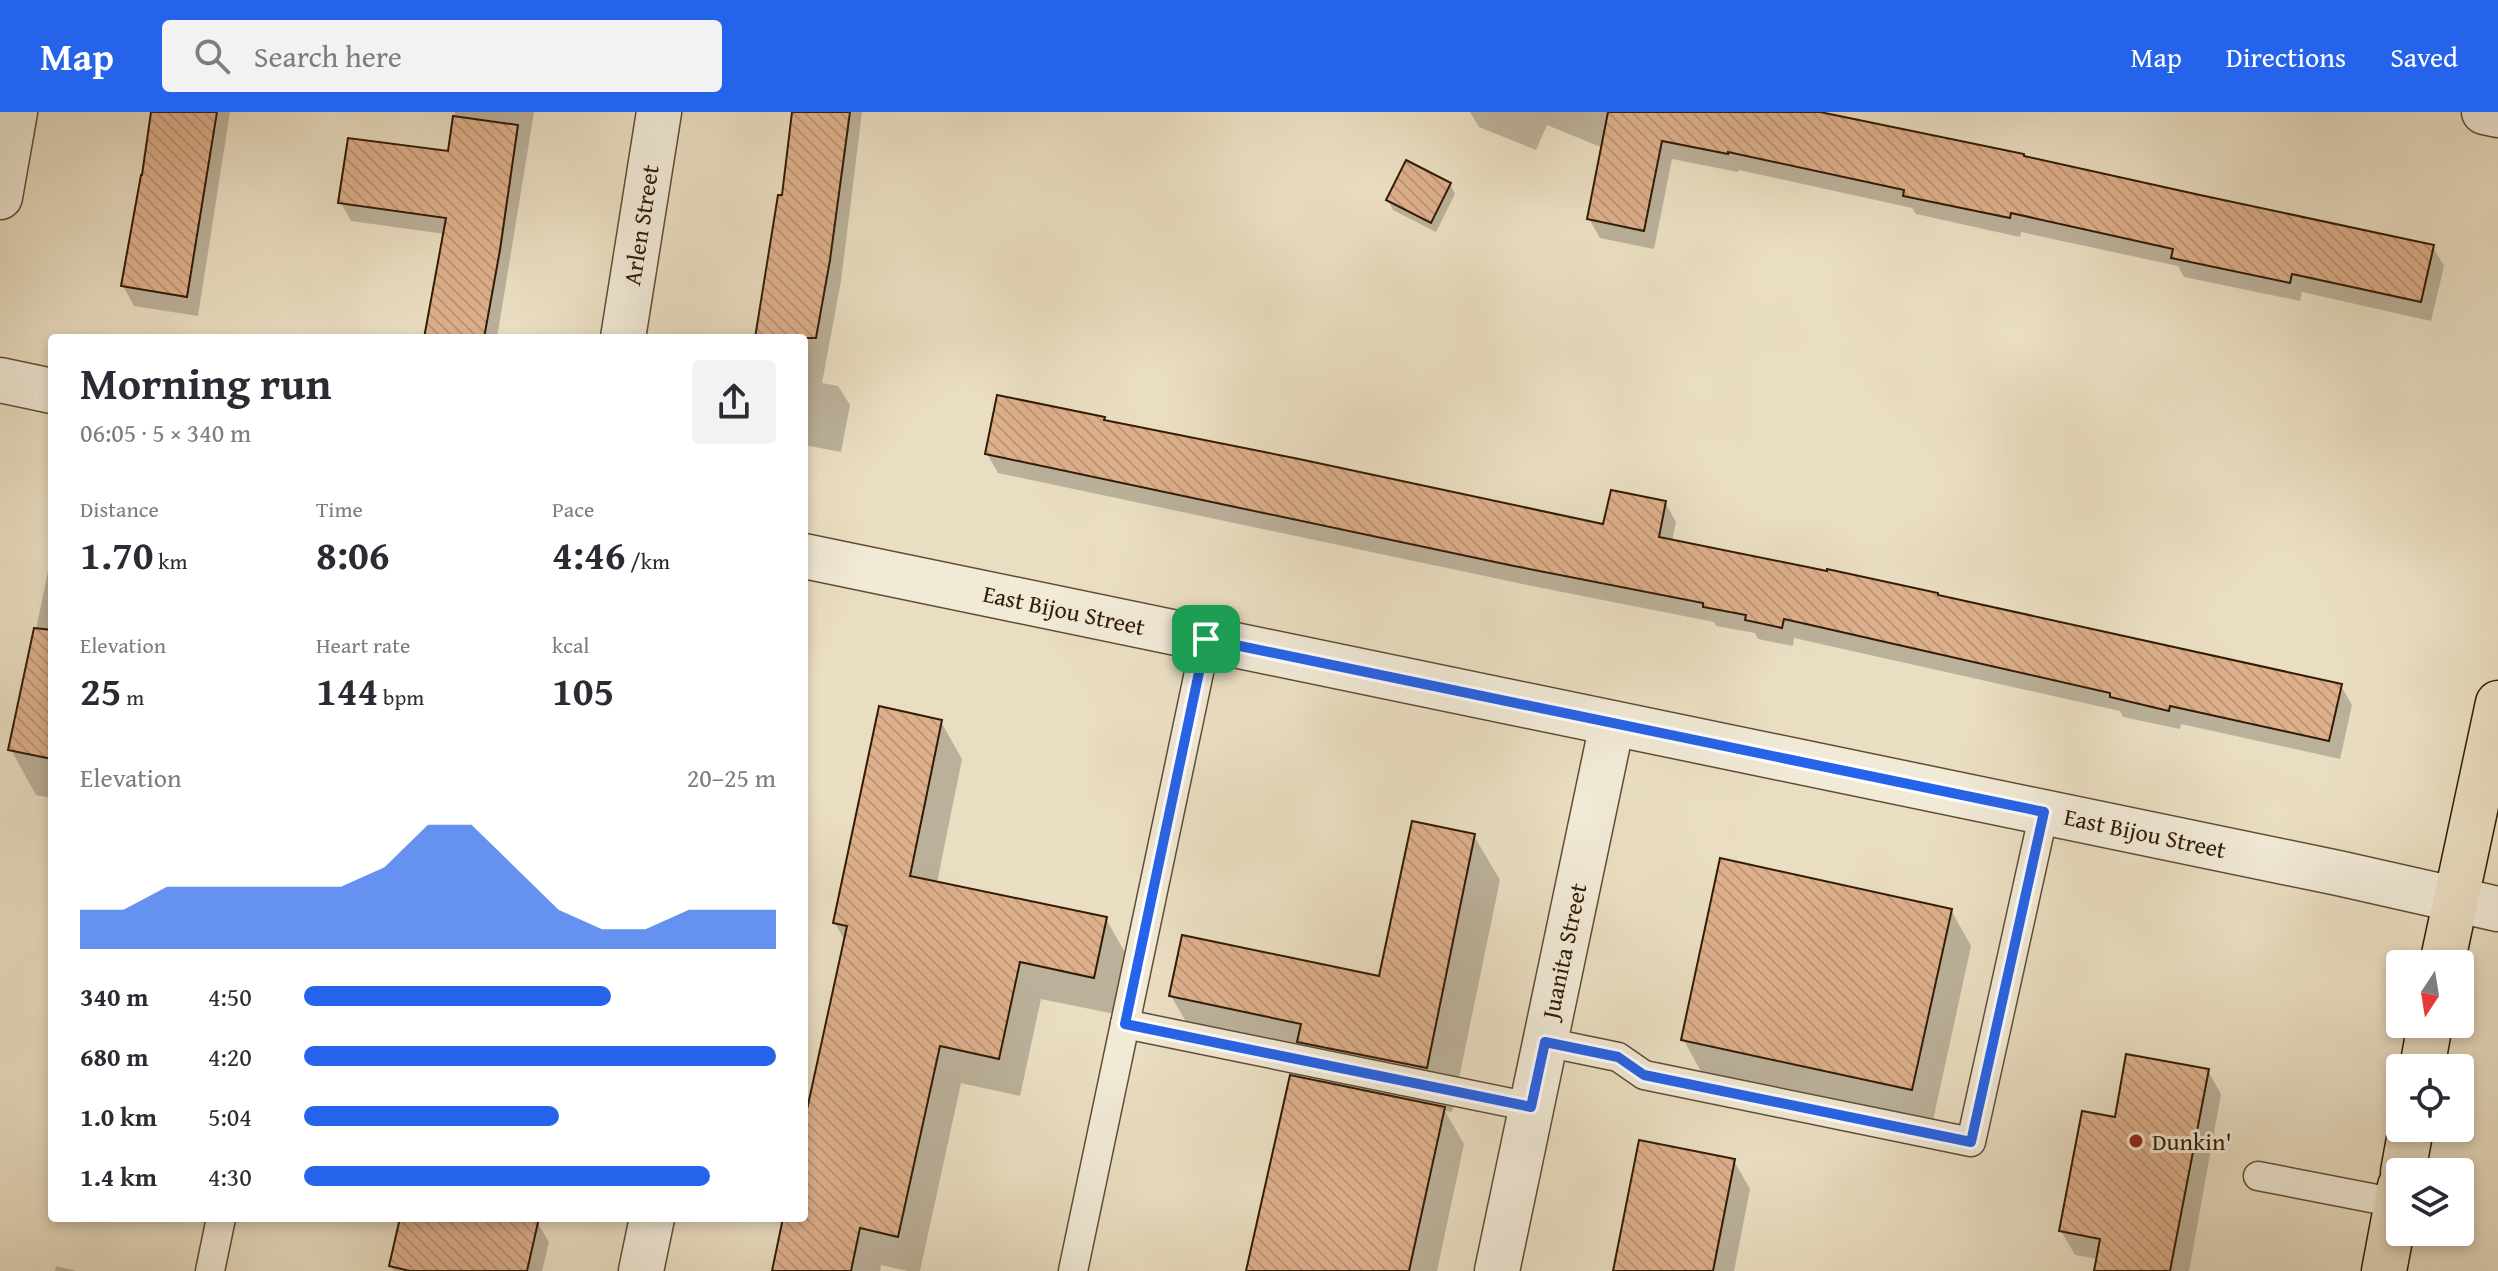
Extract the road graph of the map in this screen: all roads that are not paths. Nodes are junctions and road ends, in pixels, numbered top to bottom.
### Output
1 (15, 112) edge
2 (659, 112) edge
3 (2484, 112) edge
4 (2498, 115) edge
5 (0, 197) edge
6 (624, 334) edge
7 (0, 380) edge
8 (48, 390) edge
9 (808, 557) edge
10 (1206, 639) junction
11 (2498, 703) edge
12 (1612, 724) junction
13 (2044, 812) junction
14 (2455, 900) junction
15 (2498, 909) edge
16 (2445, 950) edge
17 (1125, 1024) junction
18 (1545, 1042) junction
19 (1531, 1107) junction
20 (2258, 1176) dead end
21 (2386, 1186) edge
22 (220, 1222) edge
23 (651, 1222) edge
24 (2389, 1246) edge
25 (210, 1271) edge
26 (641, 1271) edge
27 (1073, 1271) edge
28 (1497, 1271) edge
29 (2384, 1271) edge

1 - 5 street
2 - 6 street, Arlen Street
3 - 4 street
7 - 8 street
9 - 10 street, East Bijou Street
10 - 12 street, East Bijou Street
10 - 17 lane
11 - 14 main road
12 - 13 street, East Bijou Street
12 - 18 street, Juanita Street
13 - 14 street, East Bijou Street
13 - 18 lane
14 - 15 street, East Bijou Street
14 - 16 main road
17 - 19 lane
17 - 27 lane
18 - 19 street, Juanita Street
19 - 28 street, Juanita Street
20 - 21 lane
22 - 25 lane
23 - 26 street
24 - 29 main road

